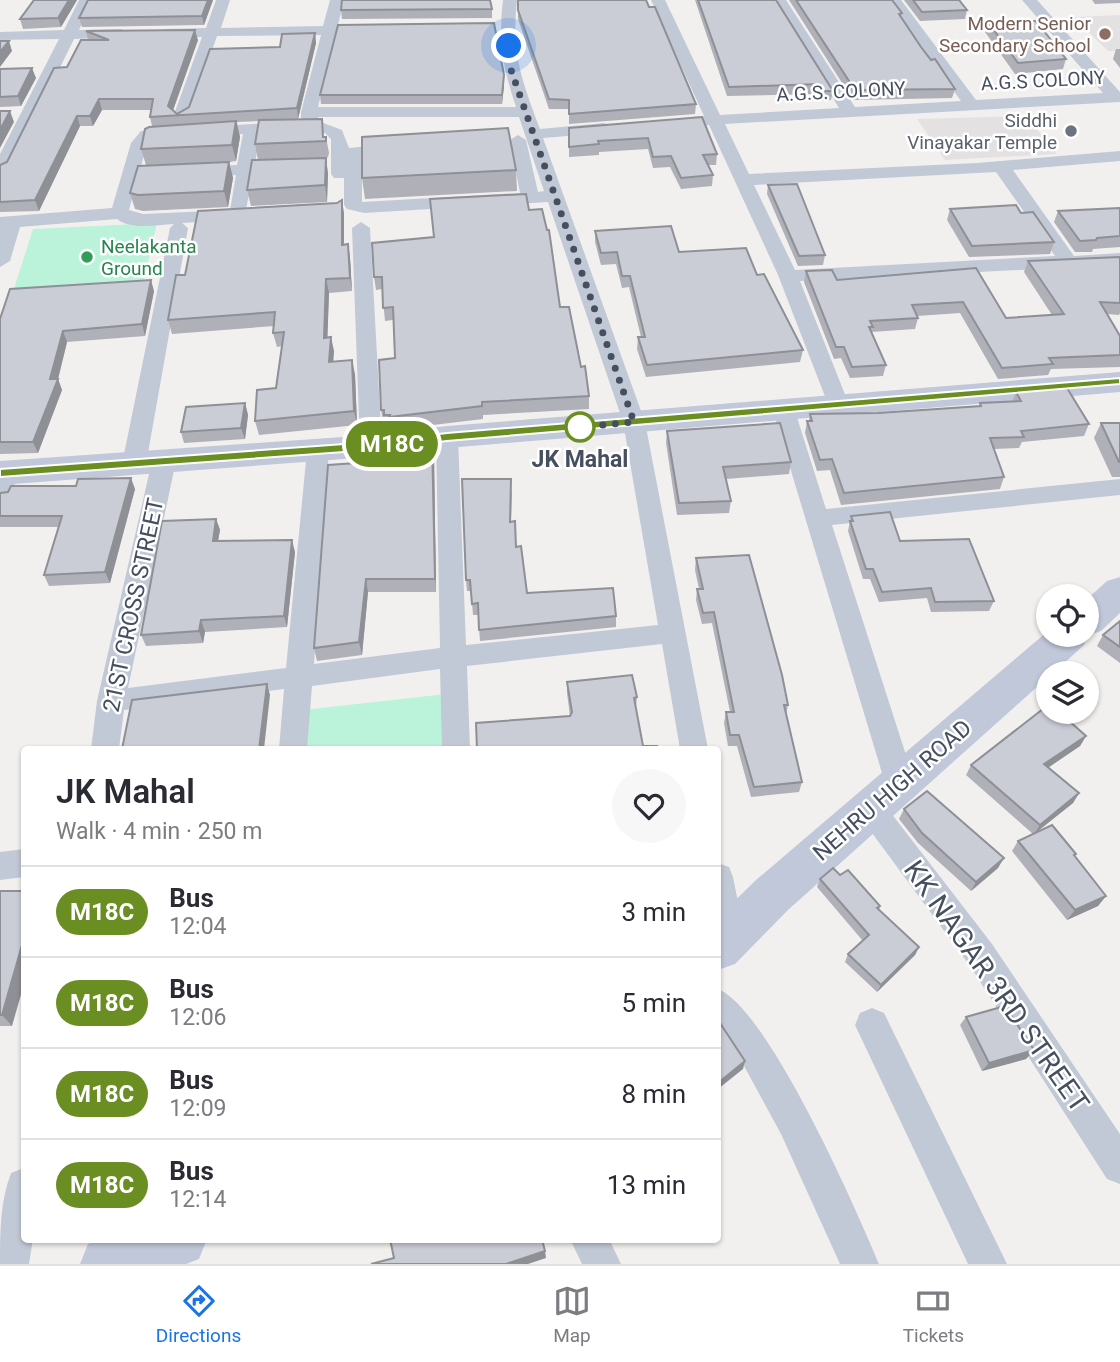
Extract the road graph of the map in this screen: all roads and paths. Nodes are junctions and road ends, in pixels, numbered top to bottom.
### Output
1 (86, 0) edge
2 (223, 0) edge
3 (337, 0) edge
4 (510, 0) edge
5 (658, 0) edge
6 (779, 0) edge
7 (894, 0) edge
8 (1029, 0) edge
9 (336, 28) junction
10 (212, 33) junction
11 (67, 34) junction
12 (0, 36) edge
13 (1118, 97) edge
14 (972, 105) junction
15 (526, 112) junction
16 (850, 112) junction
17 (181, 117) edge
18 (309, 119) junction
19 (712, 120) junction
20 (676, 123) edge
21 (626, 126) edge
22 (252, 129) junction
23 (524, 139) junction
24 (413, 147) edge
25 (1120, 156) edge
26 (1001, 166) junction
27 (299, 167) edge
28 (245, 169) junction
29 (0, 171) edge
30 (181, 172) edge
31 (744, 180) junction
32 (556, 196) junction
33 (530, 198) junction
34 (339, 209) edge
35 (118, 211) junction
36 (263, 214) edge
37 (238, 215) junction
38 (6, 223) edge
39 (179, 228) dead end
40 (361, 228) dead end
41 (1120, 259) edge
42 (0, 261) edge
43 (1069, 261) junction
44 (788, 275) junction
45 (1120, 382) edge
46 (839, 407) junction
47 (784, 411) junction
48 (634, 422) junction
49 (447, 437) junction
50 (372, 446) junction
51 (317, 450) junction
52 (149, 462) junction
53 (3, 480) edge
54 (1120, 487) edge
55 (817, 518) junction
56 (1120, 592) edge
57 (1099, 610) edge
58 (673, 633) junction
59 (1056, 647) edge
60 (453, 657) junction
61 (299, 677) junction
62 (111, 701) junction
63 (105, 746) edge
64 (293, 746) edge
65 (456, 746) edge
66 (693, 746) edge
67 (885, 796) junction
68 (21, 863) edge
69 (0, 866) edge
70 (721, 916) edge
71 (723, 942) edge
72 (721, 1009) edge
73 (872, 1025) dead end
74 (1120, 1166) edge
75 (21, 1203) edge
76 (168, 1243) edge
77 (591, 1243) edge
78 (10, 1264) edge
79 (108, 1264) edge
80 (602, 1264) edge
81 (860, 1264) edge
82 (988, 1264) edge

1 - 11 street
2 - 10 street
3 - 9 street
4 - 15 street
5 - 19 street
6 - 16 street
7 - 14 street, A.G.S COLONY
8 - 13 street
9 - 10 street
9 - 18 street
10 - 11 street
10 - 17 street
11 - 12 street
11 - 29 street
13 - 14 street, A.G.S COLONY
14 - 16 street, A.G.S. COLONY
15 - 18 street
15 - 23 street
16 - 19 street, A.G.S. COLONY
18 - 22 street
18 - 34 street
19 - 20 street, A.G.S. COLONY
19 - 31 street
21 - 23 street
22 - 28 street
22 - 35 street
23 - 32 street
23 - 33 street
24 - 33 street
25 - 26 street
26 - 31 street
26 - 43 street
27 - 28 street
28 - 30 street
28 - 37 street
31 - 44 street
32 - 33 street
32 - 48 street
35 - 37 street
35 - 38 street
36 - 37 street
38 - 42 street
39 - 52 street, 21ST CROSS STREET
40 - 50 street
41 - 43 street
43 - 44 street
44 - 46 street
45 - 46 street
46 - 47 street
47 - 48 street
47 - 55 street
48 - 49 street
48 - 58 street
49 - 50 street
49 - 60 street
50 - 51 street
51 - 52 street
51 - 61 street
52 - 53 street
52 - 62 street, 21ST CROSS STREET
54 - 55 street
55 - 67 street
56 - 57 street
58 - 60 street
58 - 66 street
59 - 67 street, NEHRU HIGH ROAD
60 - 61 street
60 - 65 street
61 - 62 street
61 - 64 street
62 - 63 street, 21ST CROSS STREET
67 - 71 street, NEHRU HIGH ROAD
67 - 74 street, KK NAGAR 3RD STREET
68 - 69 street
70 - 71 street
72 - 81 street
73 - 82 street
75 - 78 street
76 - 79 street
77 - 80 street

